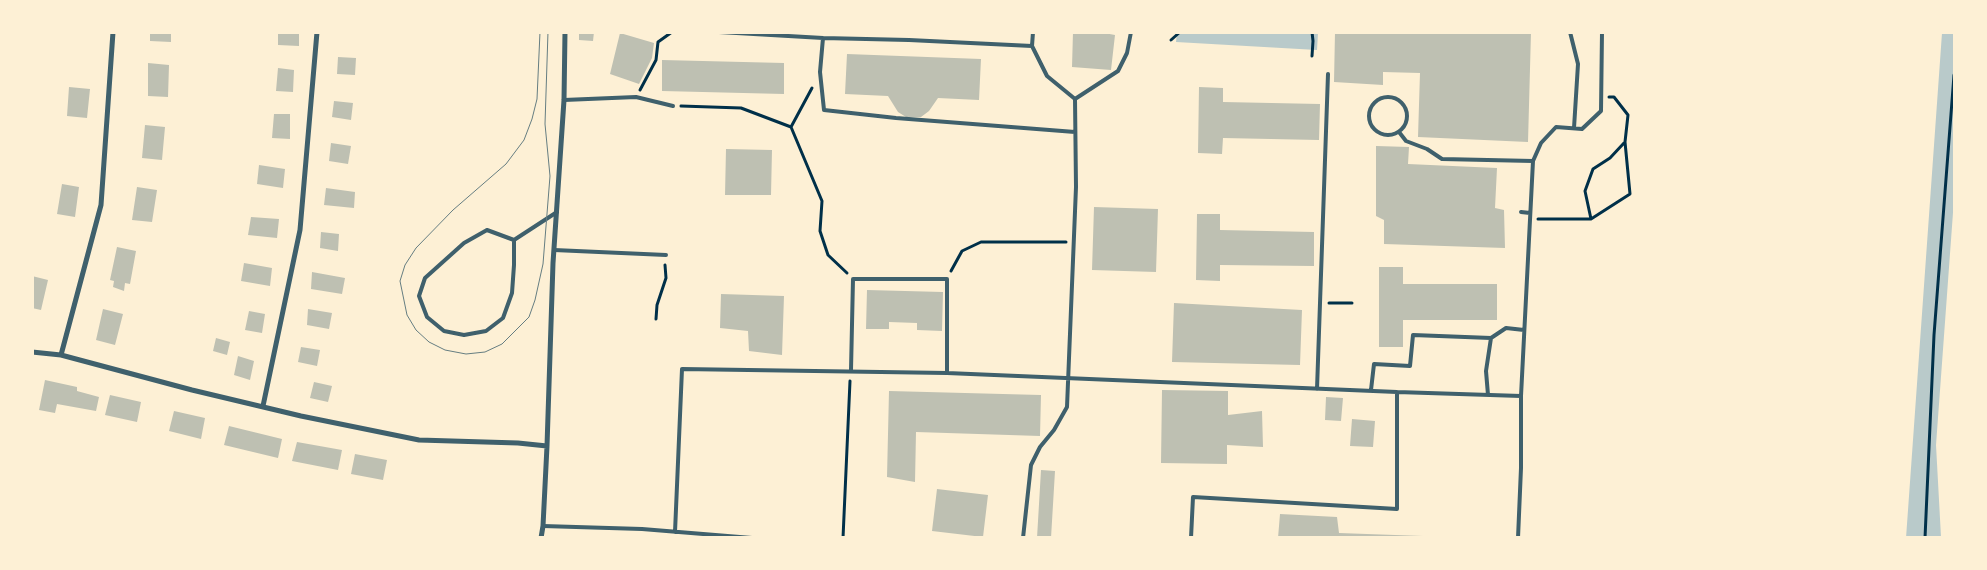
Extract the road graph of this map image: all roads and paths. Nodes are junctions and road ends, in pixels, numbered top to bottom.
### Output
1 (113, 32) edge
2 (317, 32) edge
3 (565, 32) edge
4 (672, 32) edge
5 (719, 32) edge
6 (1033, 32) edge
7 (1131, 32) edge
8 (1180, 32) edge
9 (1236, 32) edge
10 (1242, 32) edge
11 (1312, 32) edge
12 (1570, 32) edge
13 (1602, 32) edge
14 (823, 38) junction
15 (1171, 40) dead end
16 (1032, 46) junction
17 (1312, 56) dead end
18 (820, 72) junction
19 (1328, 74) dead end
20 (1954, 75) edge
21 (1601, 96) junction
22 (636, 97) junction
23 (1076, 99) junction
24 (564, 100) junction
25 (673, 106) joint
26 (791, 127) junction
27 (1574, 128) junction
28 (1075, 132) junction
29 (1399, 132) junction
30 (1624, 142) junction
31 (1533, 161) junction
32 (557, 212) junction
33 (1521, 212) dead end
34 (1530, 213) junction
35 (1530, 219) junction
36 (1591, 219) junction
37 (514, 240) junction
38 (1074, 242) junction
39 (554, 250) junction
40 (666, 255) dead end
41 (665, 265) dead end
42 (853, 279) junction
43 (947, 279) junction
44 (1321, 303) junction
45 (1352, 303) dead end
46 (656, 318) dead end
47 (1524, 330) junction
48 (1491, 338) junction
49 (32, 352) edge
50 (61, 355) junction
51 (851, 370) junction
52 (947, 373) junction
53 (1069, 378) junction
54 (1317, 389) junction
55 (1372, 390) junction
56 (1397, 392) junction
57 (1488, 395) junction
58 (1521, 396) junction
59 (262, 406) junction
60 (547, 446) junction
61 (543, 526) junction
62 (675, 532) junction
63 (540, 538) edge
64 (752, 538) edge
65 (843, 538) edge
66 (1023, 538) edge
67 (1190, 538) edge
68 (1518, 538) edge
69 (1925, 538) edge

1 - 50 street
2 - 59 street
3 - 24 street
4 - 22 path
5 - 14 lane
6 - 16 lane
7 - 23 lane
8 - 15 path
9 - 10 path
11 - 17 path
12 - 27 lane
13 - 21 lane
14 - 16 lane
14 - 18 lane
16 - 23 lane
18 - 26 path
18 - 28 lane
19 - 44 lane
20 - 69 path
21 - 27 lane
21 - 30 path
22 - 24 lane
22 - 25 lane
23 - 28 lane
24 - 32 street
25 - 26 path
26 - 42 path
27 - 31 lane
28 - 38 lane
29 - 29 lane
29 - 31 lane
30 - 36 path
30 - 36 path
31 - 34 lane
32 - 37 lane
32 - 39 street
33 - 34 lane
34 - 35 lane
35 - 36 path
35 - 47 lane
37 - 37 lane
38 - 43 path
38 - 53 lane
39 - 40 lane
39 - 60 street
41 - 46 path
42 - 43 lane
42 - 51 lane
43 - 52 lane
44 - 45 path
44 - 54 lane
47 - 48 lane
47 - 58 lane
48 - 55 lane
48 - 57 lane
49 - 50 street
50 - 59 street
51 - 52 lane
51 - 62 lane
51 - 65 path
52 - 53 lane
53 - 54 lane
53 - 66 lane
54 - 55 lane
55 - 56 lane
56 - 57 lane
56 - 67 lane
57 - 58 lane
58 - 68 lane
59 - 60 street
60 - 61 street
61 - 62 lane
61 - 63 street
62 - 64 lane

